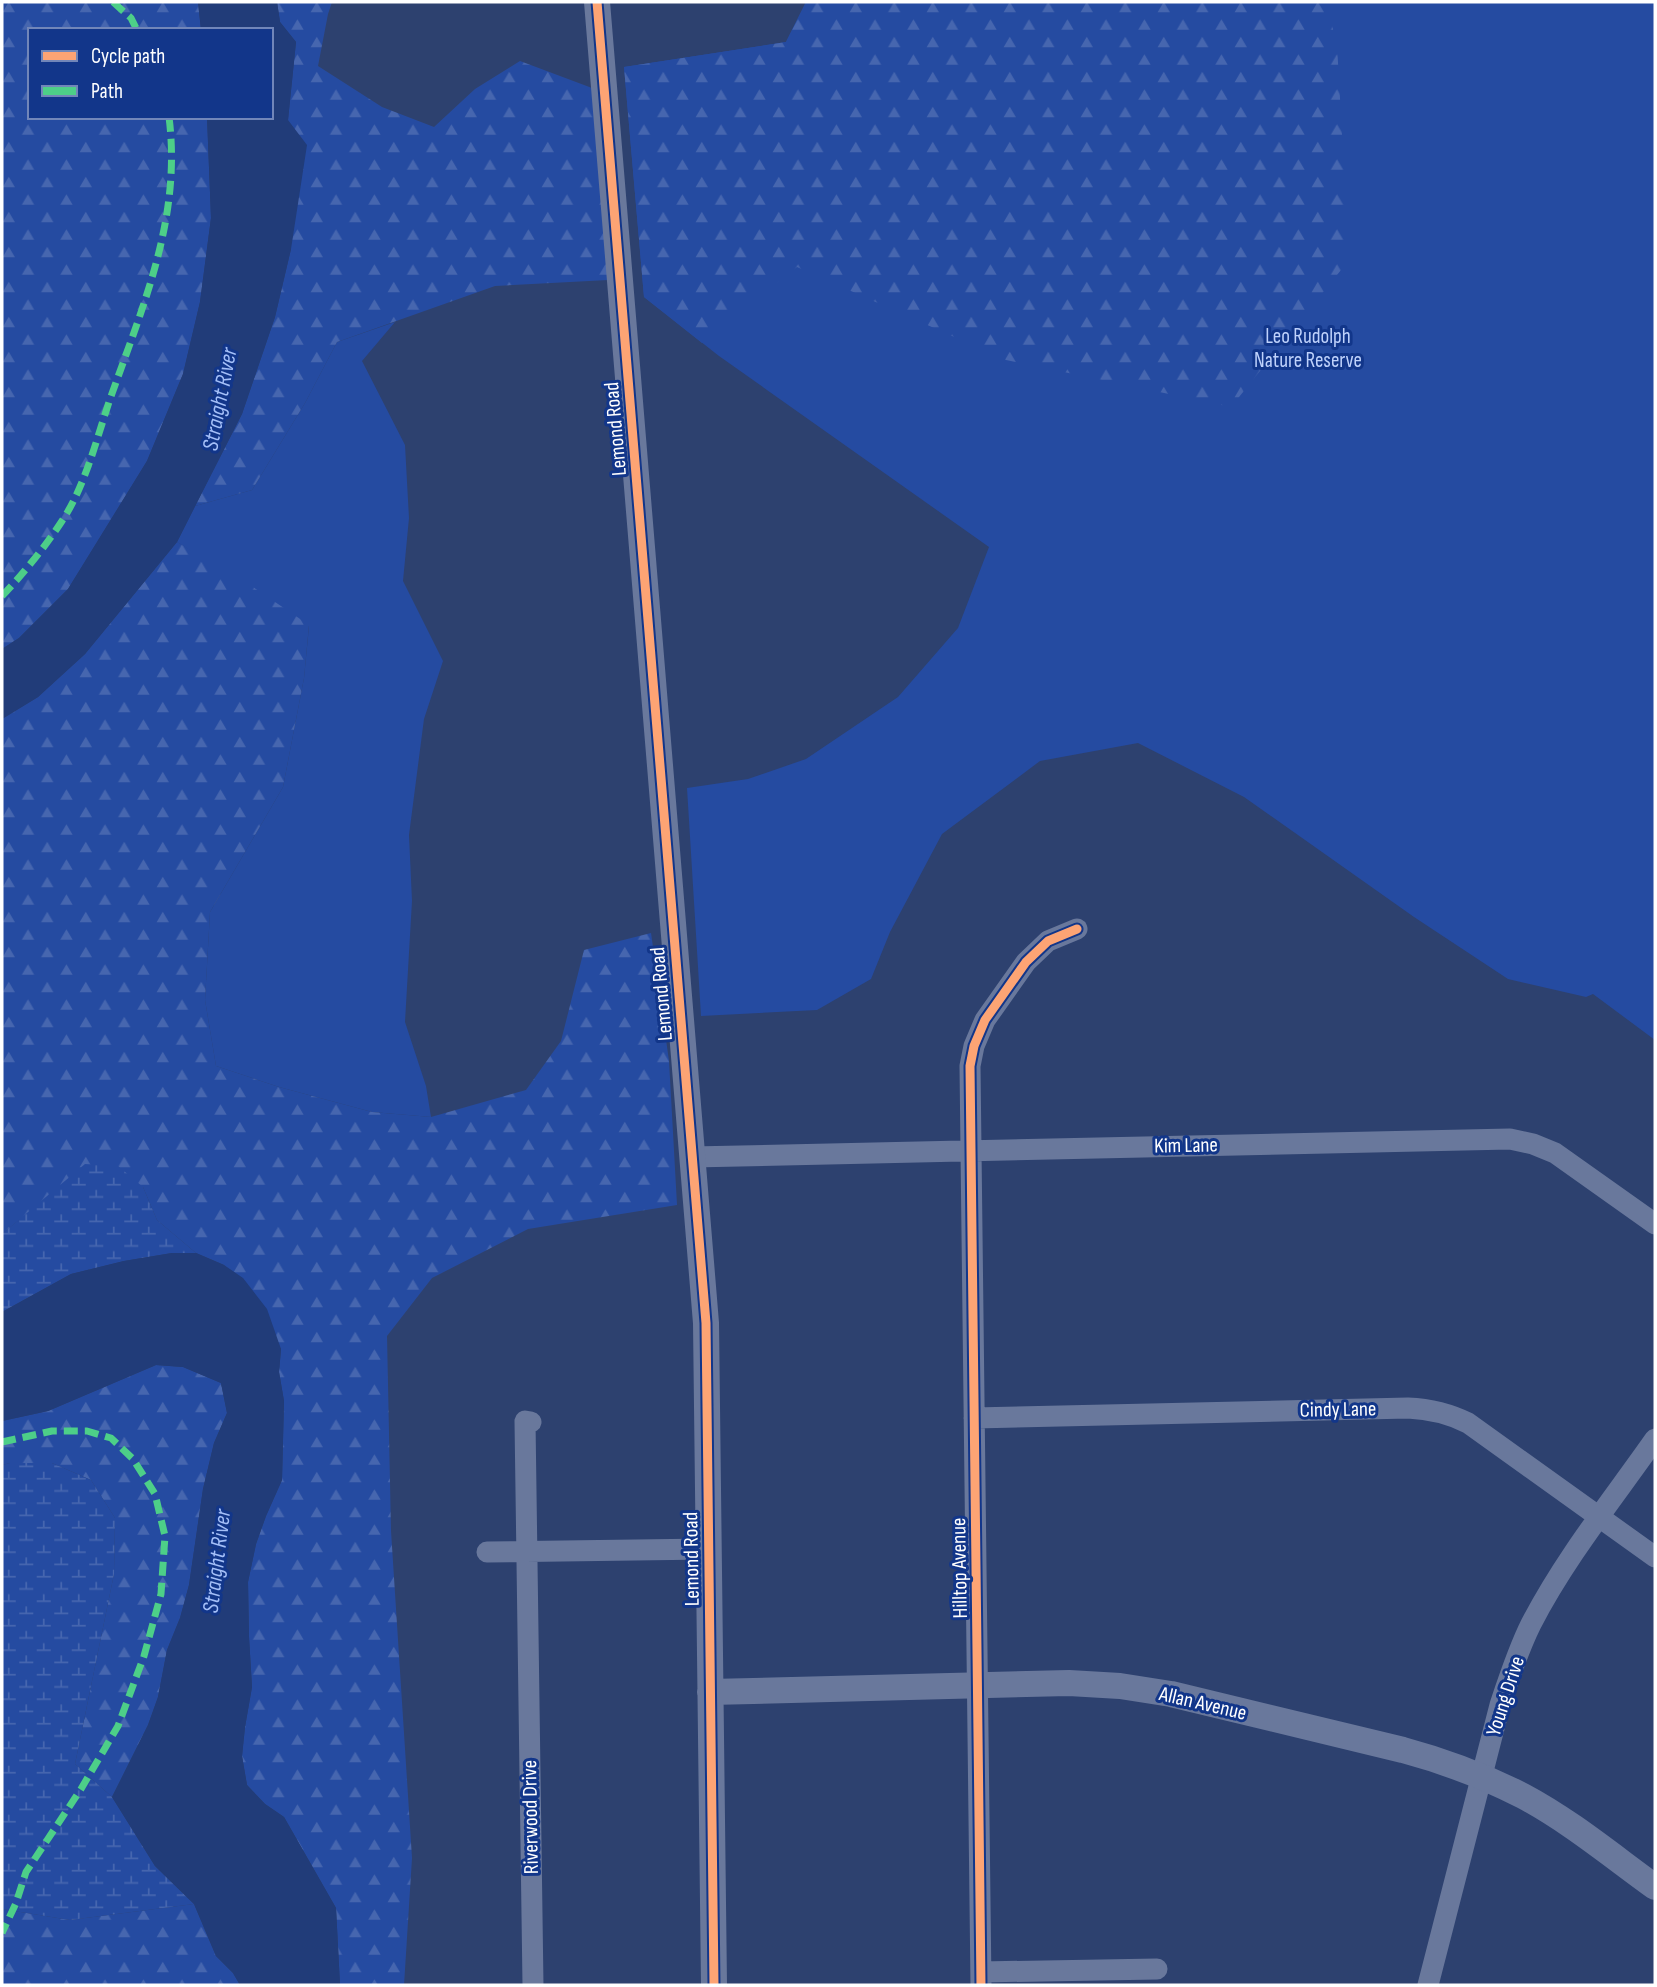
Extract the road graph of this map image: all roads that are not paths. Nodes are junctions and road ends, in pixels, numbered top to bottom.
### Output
1 (597, 2) edge
2 (1077, 929) dead end
3 (971, 1150) junction
4 (692, 1157) junction
5 (1655, 1224) edge
6 (974, 1418) junction
7 (531, 1422) dead end
8 (1655, 1439) edge
9 (1600, 1517) junction
10 (708, 1549) junction
11 (487, 1552) dead end
12 (527, 1552) junction
13 (1655, 1557) edge
14 (978, 1685) junction
15 (710, 1692) junction
16 (1482, 1776) junction
17 (1655, 1887) edge
18 (1157, 1969) dead end
19 (981, 1979) edge
20 (533, 1985) edge
21 (714, 1985) edge
22 (1428, 1985) edge

1 - 4 street, Lemond Road
2 - 3 street, Hilltop Avenue
3 - 4 street, Kim Lane
3 - 5 street, Kim Lane
3 - 6 street, Hilltop Avenue
4 - 10 street, Lemond Road
6 - 9 street, Cindy Lane
6 - 14 street, Hilltop Avenue
7 - 12 street, Riverwood Drive
8 - 9 street, Young Drive
9 - 13 street, Cindy Lane
9 - 16 street, Young Drive
10 - 12 street
10 - 15 street, Lemond Road
11 - 12 street
12 - 20 street, Riverwood Drive
14 - 15 street, Allan Avenue
14 - 16 street, Allan Avenue
14 - 19 street, Hilltop Avenue
15 - 21 street, Lemond Road
16 - 17 street, Allan Avenue
16 - 22 street, Young Drive
18 - 19 street

